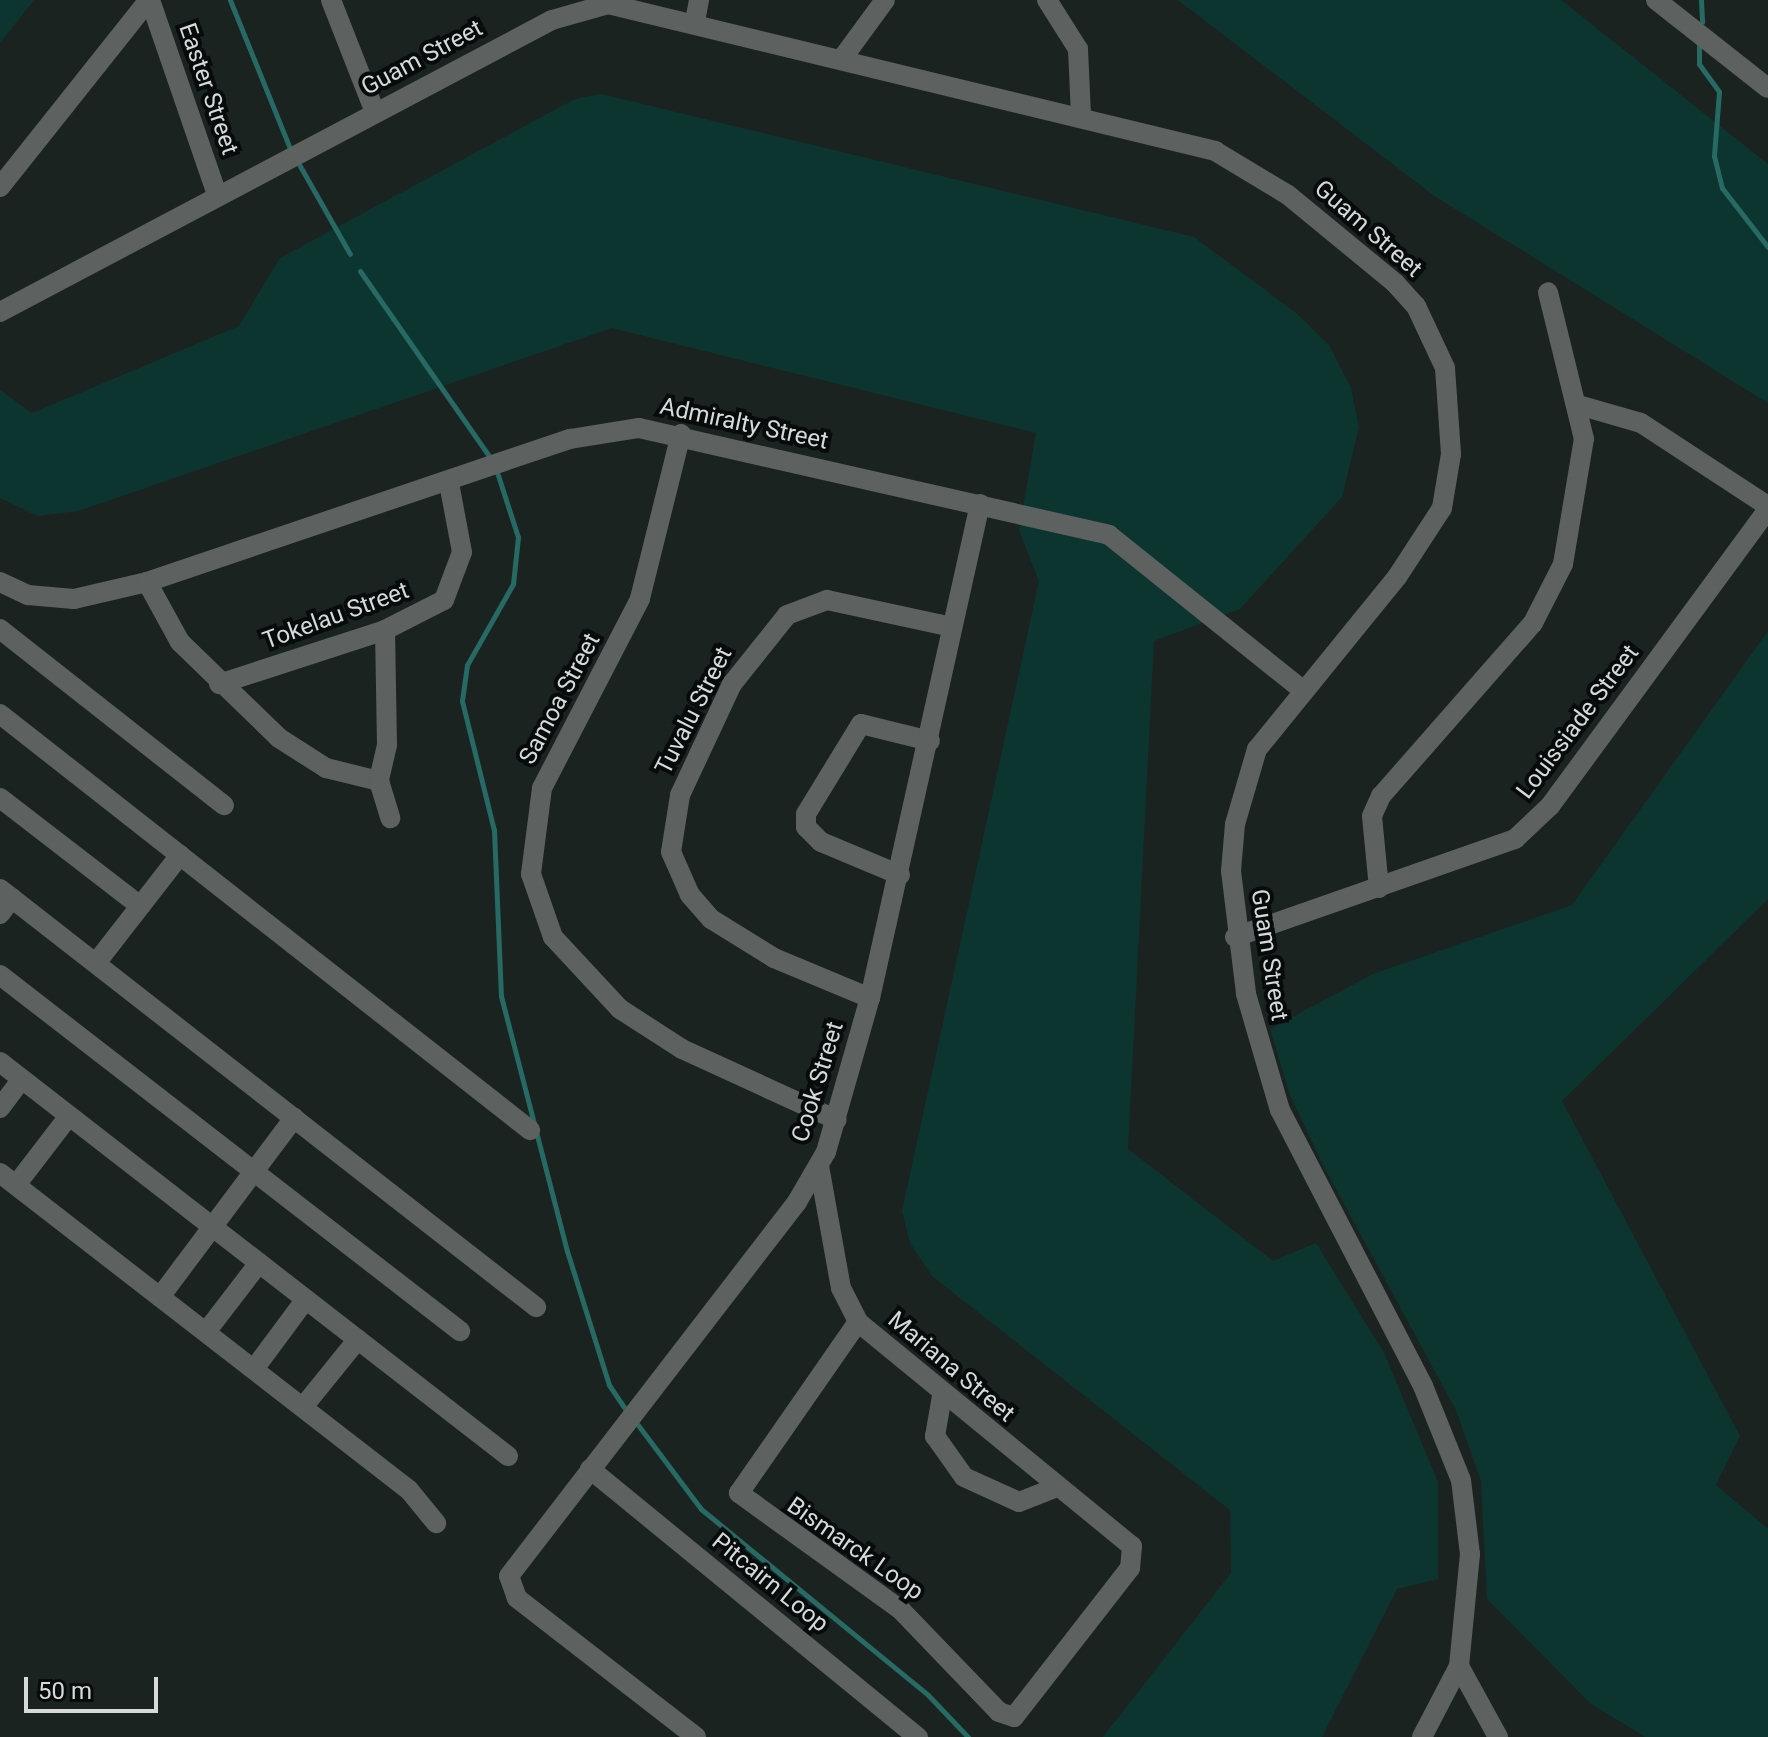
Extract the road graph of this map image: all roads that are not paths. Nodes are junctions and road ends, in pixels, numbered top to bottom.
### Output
1 (149, 0) edge
2 (331, 0) edge
3 (699, 0) edge
4 (885, 0) edge
5 (1047, 0) edge
6 (1660, 1) edge
7 (695, 21) junction
8 (844, 56) junction
9 (1768, 88) edge
10 (375, 112) junction
11 (1081, 114) junction
12 (0, 187) edge
13 (217, 195) junction
14 (1548, 292) dead end
15 (0, 312) edge
16 (1582, 406) junction
17 (681, 434) junction
18 (449, 483) junction
19 (980, 504) junction
20 (1768, 508) edge
21 (0, 582) edge
22 (147, 582) junction
23 (952, 627) junction
24 (0, 629) edge
25 (385, 630) junction
26 (219, 684) junction
27 (1301, 689) junction
28 (0, 714) edge
29 (930, 741) junction
30 (379, 781) junction
31 (0, 798) edge
32 (224, 805) dead end
33 (390, 818) dead end
34 (180, 855) junction
35 (900, 875) junction
36 (1379, 888) junction
37 (4, 901) edge
38 (140, 906) junction
39 (1235, 937) junction
40 (96, 963) junction
41 (0, 975) edge
42 (870, 998) junction
43 (0, 1062) edge
44 (22, 1079) junction
45 (0, 1108) edge
46 (69, 1116) junction
47 (294, 1118) junction
48 (837, 1120) junction
49 (530, 1130) dead end
50 (819, 1166) junction
51 (253, 1173) junction
52 (8, 1179) edge
53 (212, 1227) junction
54 (259, 1263) junction
55 (160, 1297) junction
56 (306, 1299) junction
57 (536, 1307) dead end
58 (858, 1322) junction
59 (460, 1331) dead end
60 (206, 1332) junction
61 (358, 1339) junction
62 (254, 1369) junction
63 (942, 1396) junction
64 (303, 1407) junction
65 (508, 1456) dead end
66 (590, 1469) junction
67 (1057, 1487) junction
68 (436, 1523) dead end
69 (1135, 1553) joint
70 (1459, 1666) junction
71 (696, 1737) edge
72 (918, 1737) edge
73 (1422, 1737) edge
74 (1498, 1737) edge

1 - 12 street
1 - 13 street, Easter Street
2 - 10 street
3 - 7 street
4 - 8 street
5 - 11 street
6 - 9 street
7 - 8 street, Guam Street
7 - 10 street, Guam Street
8 - 11 street, Guam Street
10 - 13 street, Guam Street
11 - 27 street, Guam Street
13 - 15 street, Guam Street
14 - 16 street
16 - 20 street, Louissiade Street
16 - 36 street
17 - 18 street, Admiralty Street
17 - 19 street, Admiralty Street
17 - 48 street, Samoa Street
18 - 22 street, Admiralty Street
18 - 25 street, Tokelau Street
19 - 23 street, Cook Street
19 - 27 street, Admiralty Street
20 - 36 street, Louissiade Street
21 - 22 street, Admiralty Street
22 - 26 street
23 - 29 street, Cook Street
23 - 42 street, Tuvalu Street
24 - 32 street
25 - 26 street, Tokelau Street
25 - 30 street
26 - 30 street
27 - 39 street, Guam Street
28 - 34 street
29 - 35 street, Cook Street
29 - 35 street
30 - 33 street
31 - 38 street
34 - 38 street
34 - 49 street
35 - 42 street, Cook Street
36 - 39 street, Louissiade Street
37 - 40 street
38 - 40 street
39 - 70 street, Guam Street
40 - 47 street
41 - 51 street
42 - 48 street, Cook Street
43 - 44 street
44 - 45 street
44 - 46 street
46 - 52 street
46 - 53 street
47 - 51 street
47 - 57 street
48 - 50 street, Cook Street
50 - 58 street, Mariana Street
50 - 66 street, Cook Street
51 - 53 street
51 - 59 street
52 - 55 street
53 - 54 street
53 - 55 street
54 - 56 street
54 - 60 street
55 - 60 street
56 - 61 street
56 - 62 street
58 - 63 street, Mariana Street
58 - 69 street, Bismarck Loop
60 - 62 street
61 - 64 street
61 - 65 street
62 - 64 street
63 - 67 street, Mariana Street
63 - 67 street
64 - 68 street
66 - 71 street, Cook Street
66 - 72 street, Pitcairn Loop
67 - 69 street, Mariana Street
70 - 73 street, Guam Street
70 - 74 street

